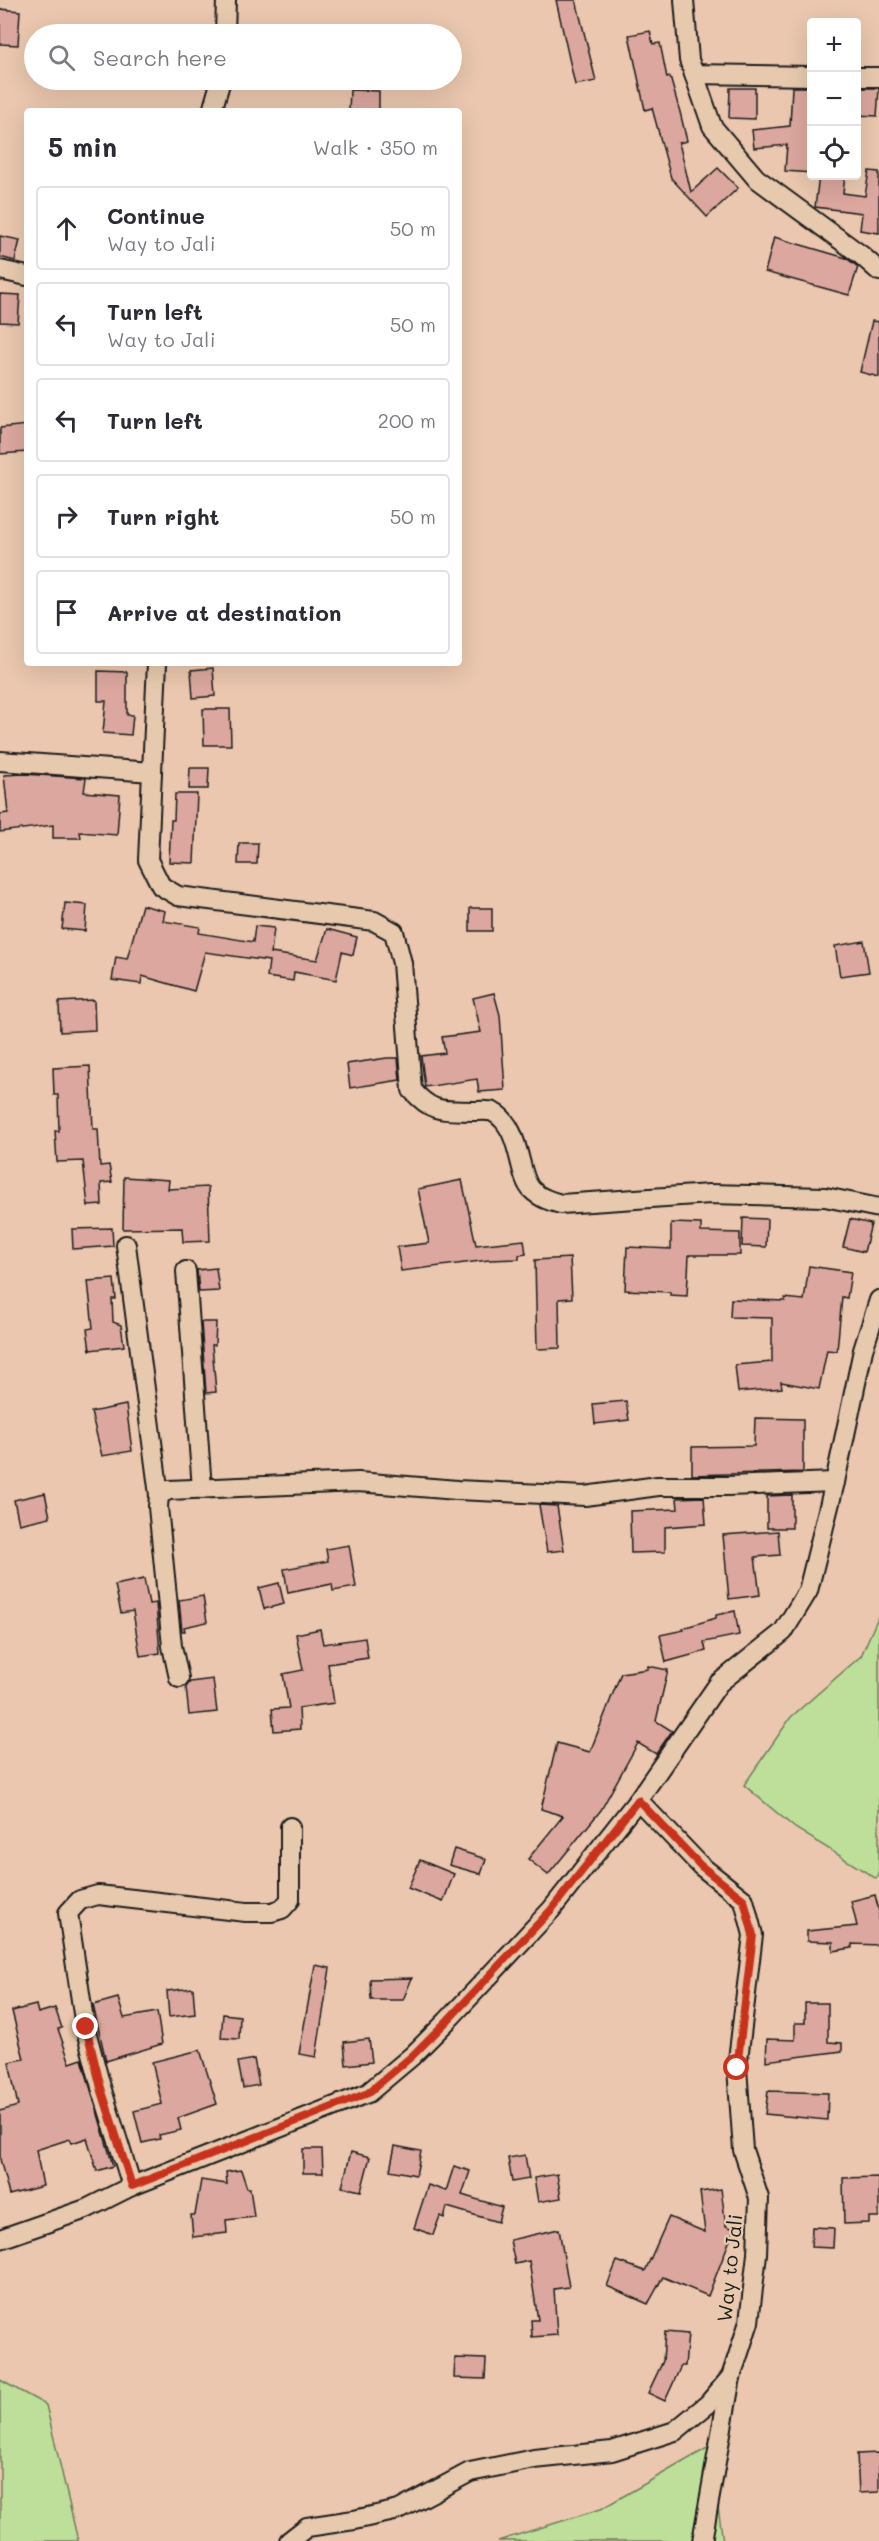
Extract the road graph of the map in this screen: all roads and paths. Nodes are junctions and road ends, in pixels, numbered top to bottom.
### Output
1 (226, 0) edge
2 (684, 0) edge
3 (225, 24) edge
4 (694, 74) junction
5 (807, 76) edge
6 (861, 77) edge
7 (879, 77) edge
8 (217, 90) edge
9 (213, 108) edge
10 (0, 270) edge
11 (879, 271) edge
12 (24, 275) edge
13 (157, 666) edge
14 (0, 761) edge
15 (152, 772) junction
16 (879, 1208) edge
17 (126, 1245) dead end
18 (186, 1271) dead end
19 (879, 1300) edge
20 (835, 1482) junction
21 (202, 1488) junction
22 (159, 1495) junction
23 (179, 1678) dead end
24 (638, 1800) junction
25 (290, 1827) dead end
26 (132, 2186) junction
27 (0, 2240) edge
28 (731, 2377) junction
29 (289, 2541) edge
30 (702, 2541) edge

1 - 3 street
2 - 4 street
4 - 5 street
4 - 11 street
6 - 7 street
8 - 9 street
10 - 12 street
13 - 15 street
14 - 15 street
15 - 16 street
17 - 22 street
18 - 21 street
19 - 20 street
20 - 21 street
20 - 24 street
21 - 22 street
22 - 23 street
24 - 26 street
24 - 28 street, Way to Jali
25 - 26 street
26 - 27 street
28 - 29 street, Way to Jali
28 - 30 street

